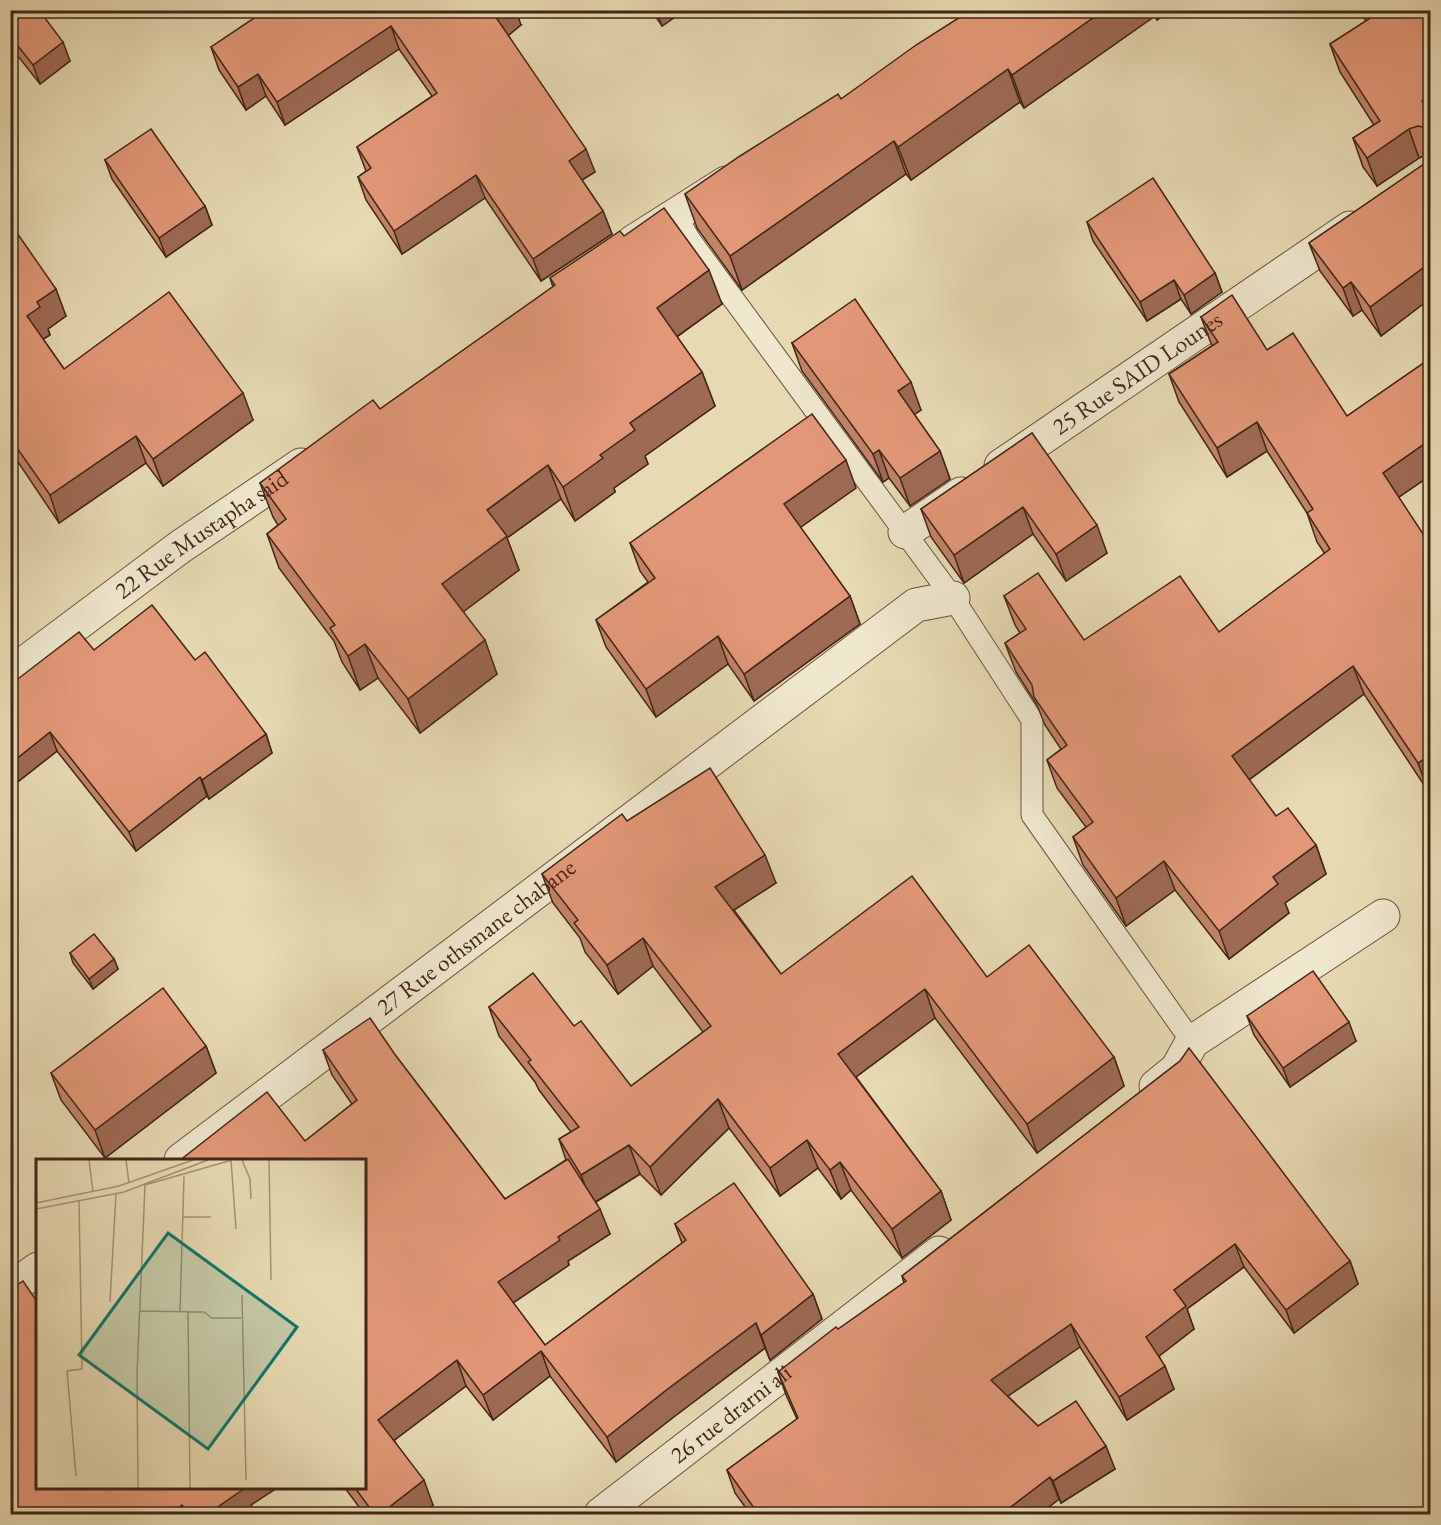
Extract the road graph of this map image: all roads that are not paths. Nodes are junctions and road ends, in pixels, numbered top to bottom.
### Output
1 (746, 171) edge
2 (1372, 213) edge
3 (675, 215) junction
4 (612, 255) edge
5 (327, 447) edge
6 (905, 532) junction
7 (953, 598) junction
8 (10, 674) edge
9 (1383, 916) dead end
10 (1191, 1042) junction
11 (1130, 1106) edge
12 (184, 1159) edge
13 (960, 1237) edge
14 (36, 1270) edge
15 (10, 1289) edge
16 (601, 1515) edge

1 - 3 street
2 - 6 street, 25 Rue SAID Lounes
3 - 4 street
3 - 6 lane
5 - 8 street, 22 Rue Mustapha said
6 - 7 lane
7 - 10 lane
7 - 12 street, 27 Rue othsmane chabane
9 - 10 street
10 - 11 street
13 - 16 street, 26 rue drarni ali
14 - 15 street

